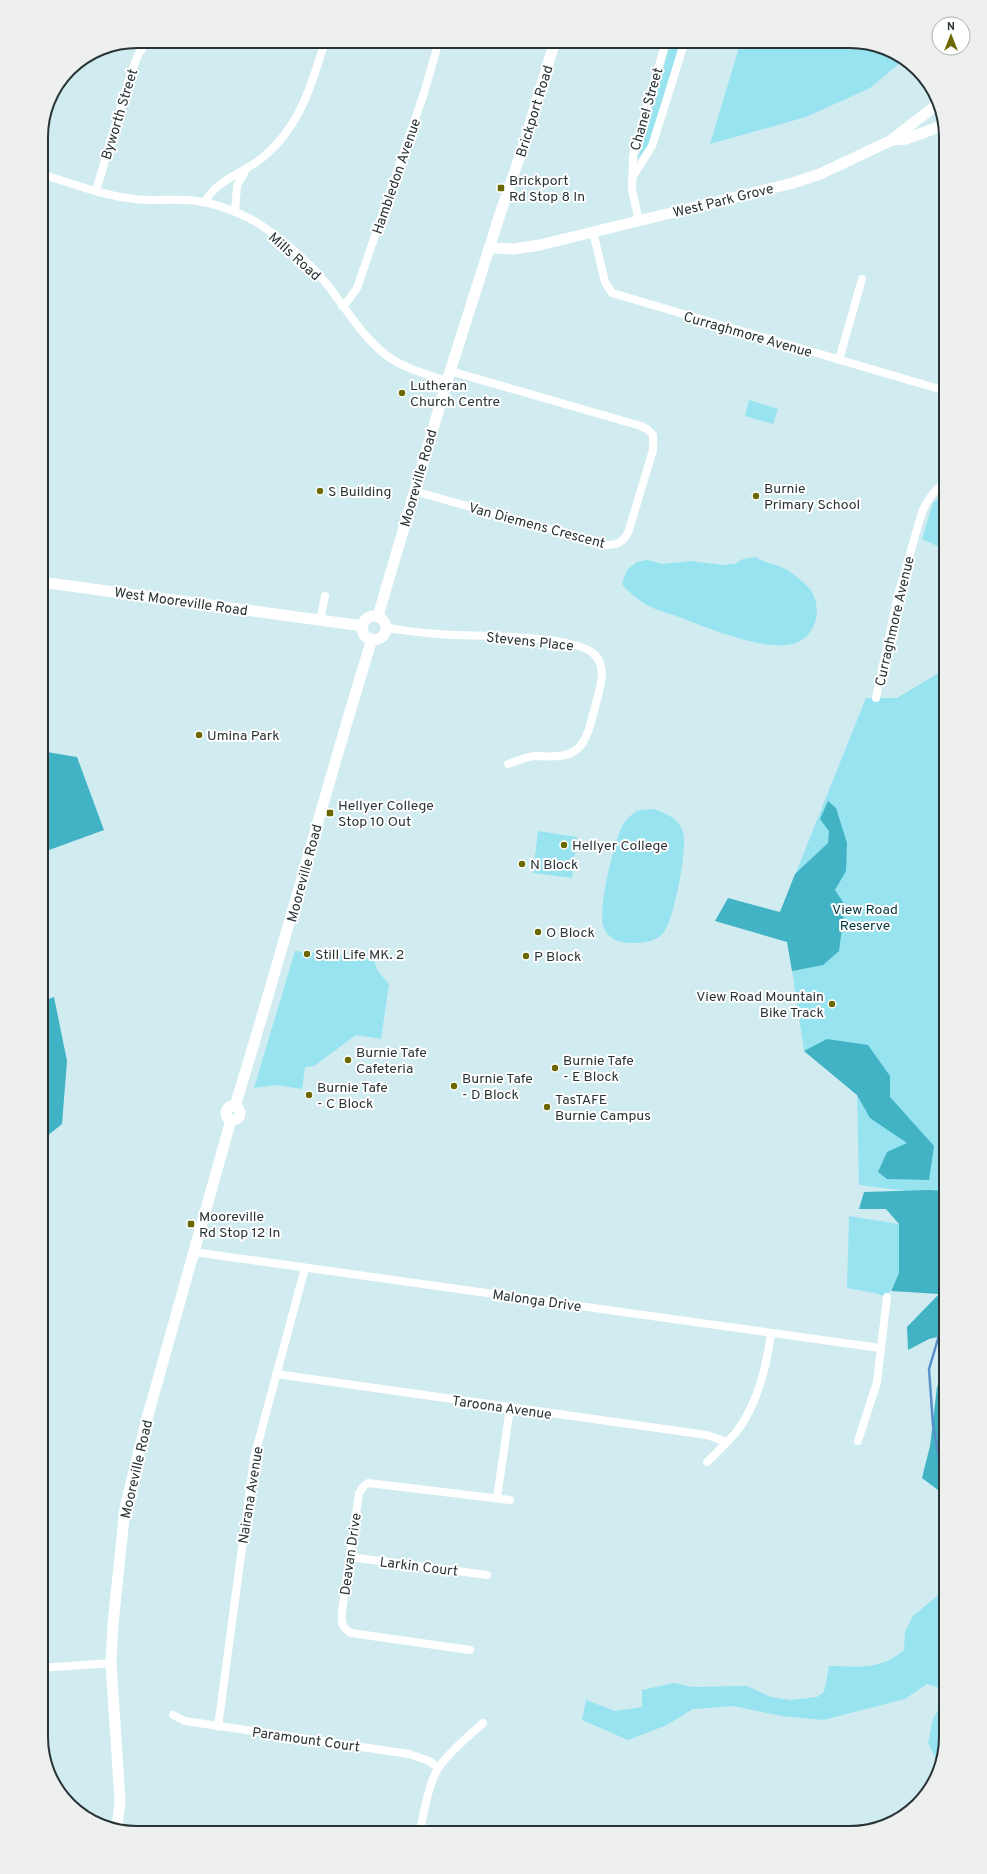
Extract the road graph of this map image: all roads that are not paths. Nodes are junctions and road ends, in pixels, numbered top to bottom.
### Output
1 (143, 48) edge
2 (323, 48) edge
3 (437, 48) edge
4 (553, 48) edge
5 (664, 48) edge
6 (683, 48) edge
7 (934, 107) edge
8 (938, 127) edge
9 (890, 141) junction
10 (245, 171) junction
11 (48, 176) edge
12 (631, 178) junction
13 (96, 190) junction
14 (205, 202) junction
15 (235, 212) junction
16 (639, 221) junction
17 (593, 232) junction
18 (489, 248) junction
19 (862, 279) dead end
20 (342, 306) junction
21 (839, 360) junction
22 (448, 376) junction
23 (939, 389) edge
24 (939, 487) edge
25 (414, 491) junction
26 (48, 583) edge
27 (325, 596) dead end
28 (378, 616) junction
29 (320, 620) junction
30 (363, 626) junction
31 (386, 628) junction
32 (372, 639) junction
33 (876, 698) dead end
34 (508, 764) dead end
35 (194, 1252) junction
36 (305, 1268) junction
37 (887, 1297) dead end
38 (771, 1333) junction
39 (880, 1348) junction
40 (276, 1374) junction
41 (510, 1408) junction
42 (858, 1441) dead end
43 (727, 1442) junction
44 (707, 1462) dead end
45 (497, 1498) junction
46 (510, 1500) dead end
47 (350, 1557) junction
48 (487, 1574) dead end
49 (470, 1650) dead end
50 (111, 1663) junction
51 (48, 1668) edge
52 (173, 1715) dead end
53 (483, 1723) dead end
54 (218, 1727) junction
55 (438, 1768) junction
56 (118, 1823) edge
57 (422, 1826) edge

1 - 13 street, Byworth Street
2 - 10 street
3 - 20 street, Hambledon Avenue
4 - 18 main road, Brickport Road
5 - 12 street, Chanel Street
6 - 12 street, Chanel Street
7 - 9 main road, West Park Grove
8 - 9 main road
9 - 16 main road, West Park Grove
10 - 14 street
10 - 15 street
11 - 13 street, Mills Road
12 - 16 street, Chanel Street
13 - 14 street, Mills Road
14 - 15 street, Mills Road
15 - 20 street, Mills Road
16 - 17 main road, West Park Grove
17 - 18 main road, West Park Grove
17 - 21 street, Curraghmore Avenue
18 - 22 main road, Mooreville Road
19 - 21 street
20 - 22 street, Mills Road
21 - 23 street, Curraghmore Avenue
22 - 25 main road, Mooreville Road
22 - 25 street, Van Diemens Crescent
24 - 33 street, Curraghmore Avenue
25 - 28 main road, Mooreville Road
26 - 29 main road, West Mooreville Road
27 - 29 street
28 - 30 main road
28 - 31 main road
29 - 30 main road, West Mooreville Road
30 - 32 main road
31 - 32 main road
31 - 34 street, Stevens Place
32 - 35 main road, Mooreville Road
35 - 36 street, Malonga Drive
35 - 50 main road, Mooreville Road
36 - 38 street, Malonga Drive
36 - 40 street, Nairana Avenue
37 - 39 street
38 - 39 street, Malonga Drive
38 - 43 street
39 - 42 street
40 - 41 street, Taroona Avenue
40 - 54 street, Nairana Avenue
41 - 43 street, Taroona Avenue
41 - 45 street
43 - 44 street
45 - 46 street, Deavan Drive
45 - 47 street, Deavan Drive
47 - 48 street, Larkin Court
47 - 49 street, Deavan Drive
50 - 51 street
50 - 56 main road, Mooreville Road
52 - 54 street, Paramount Court
53 - 55 street
54 - 55 street, Paramount Court
55 - 57 street

